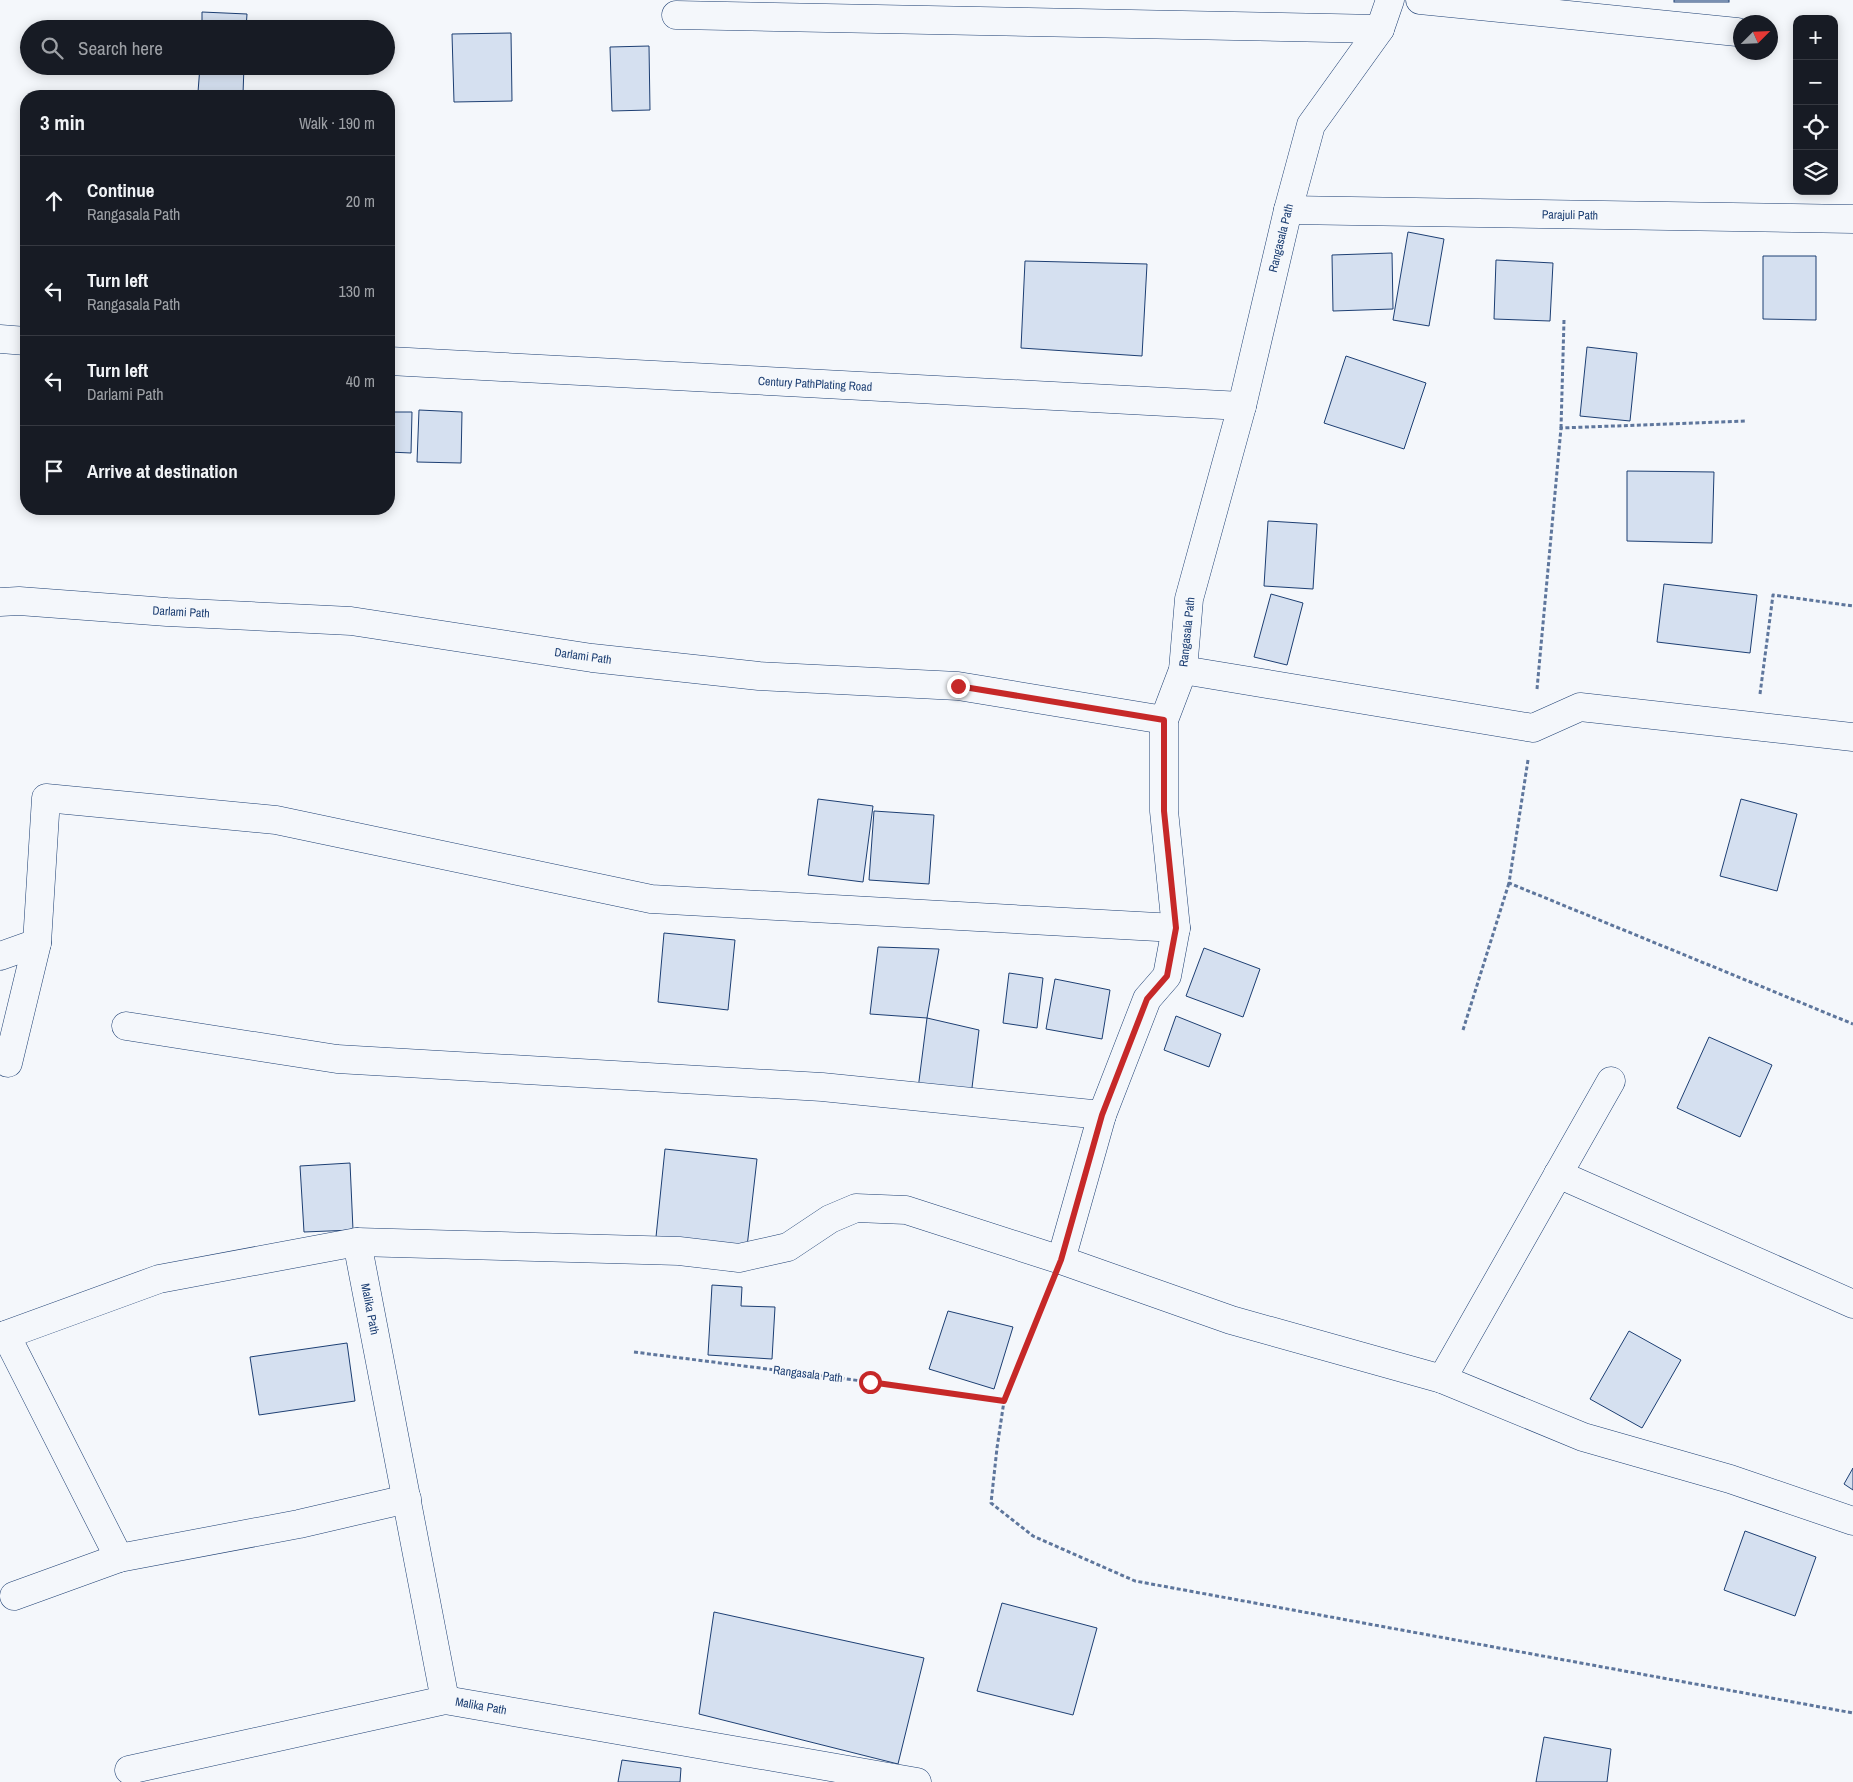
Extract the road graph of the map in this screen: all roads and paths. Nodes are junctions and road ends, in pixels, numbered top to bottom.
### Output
1 (1390, 0) edge
2 (1420, 0) edge
3 (676, 15) dead end
4 (1380, 28) junction
5 (1733, 32) edge
6 (1288, 210) junction
7 (1853, 219) edge
8 (1564, 320) dead end
9 (0, 339) edge
10 (20, 341) edge
11 (395, 361) edge
12 (1242, 406) junction
13 (1747, 421) dead end
14 (1561, 428) junction
15 (0, 602) edge
16 (1853, 606) edge
17 (1183, 670) junction
18 (1164, 720) junction
19 (1756, 726) junction
20 (1533, 728) junction
21 (1853, 737) edge
22 (1509, 883) junction
23 (1176, 928) junction
24 (37, 944) junction
25 (0, 956) edge
26 (1853, 1024) edge
27 (126, 1026) dead end
28 (1463, 1030) dead end
29 (8, 1064) dead end
30 (1611, 1080) dead end
31 (1102, 1115) junction
32 (1558, 1174) junction
33 (357, 1242) junction
34 (1061, 1260) junction
35 (1853, 1304) edge
36 (3, 1336) edge
37 (634, 1352) dead end
38 (1442, 1380) junction
39 (1004, 1401) junction
40 (406, 1499) junction
41 (1853, 1521) edge
42 (118, 1558) junction
43 (14, 1596) dead end
44 (445, 1700) junction
45 (1853, 1713) edge
46 (129, 1770) dead end
47 (917, 1782) edge

1 - 4 street, Rangasala Path
2 - 5 street
3 - 4 street
4 - 6 street, Rangasala Path
6 - 7 street, Parajuli Path
6 - 12 street, Rangasala Path
8 - 14 path
9 - 10 street
11 - 12 street, Century PathPlating Road
12 - 17 street, Rangasala Path
13 - 14 path
14 - 20 path
15 - 18 street, Darlami Path
16 - 19 path
17 - 18 street, Rangasala Path
17 - 20 street
18 - 23 street, Rangasala Path
19 - 20 street
19 - 21 street
20 - 22 path
22 - 26 path
22 - 28 path
23 - 24 street
23 - 31 street, Rangasala Path
24 - 25 street
24 - 29 street
27 - 31 street
30 - 32 street
31 - 34 street, Rangasala Path
32 - 35 street
32 - 38 street
33 - 34 street
33 - 36 street
33 - 40 street, Malika Path
34 - 38 street
34 - 39 path
36 - 42 street
37 - 39 path, Rangasala Path
38 - 41 street
39 - 45 path
40 - 42 street
40 - 44 street, Malika Path
42 - 43 street
44 - 46 street
44 - 47 street, Malika Path

